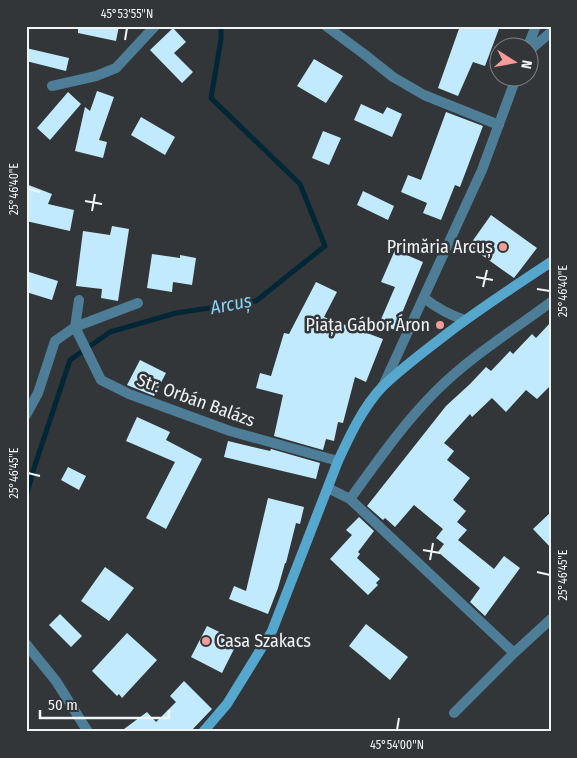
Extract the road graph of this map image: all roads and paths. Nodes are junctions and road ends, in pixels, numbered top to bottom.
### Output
1 (155, 26) edge
2 (326, 26) edge
3 (536, 26) edge
4 (551, 32) edge
5 (532, 38) edge
6 (540, 40) edge
7 (52, 86) dead end
8 (512, 88) edge
9 (499, 125) junction
10 (551, 262) edge
11 (424, 298) junction
12 (79, 300) dead end
13 (138, 302) dead end
14 (551, 302) edge
15 (465, 320) junction
16 (75, 327) junction
17 (382, 387) junction
18 (26, 415) edge
19 (338, 461) junction
20 (328, 488) junction
21 (350, 500) junction
22 (551, 619) edge
23 (26, 644) edge
24 (514, 653) junction
25 (454, 713) dead end
26 (88, 732) edge
27 (203, 732) edge

1 - 7 street
2 - 9 street
3 - 5 street
4 - 6 street
8 - 9 street
9 - 11 street
10 - 15 street
11 - 15 street
11 - 17 street
12 - 16 street
13 - 16 street
14 - 21 street
15 - 17 street
16 - 18 street
16 - 19 street, Str. Orbán Balázs
17 - 19 street
19 - 20 street
20 - 21 street
20 - 27 street
21 - 24 street
22 - 24 street
23 - 26 street
24 - 25 street

